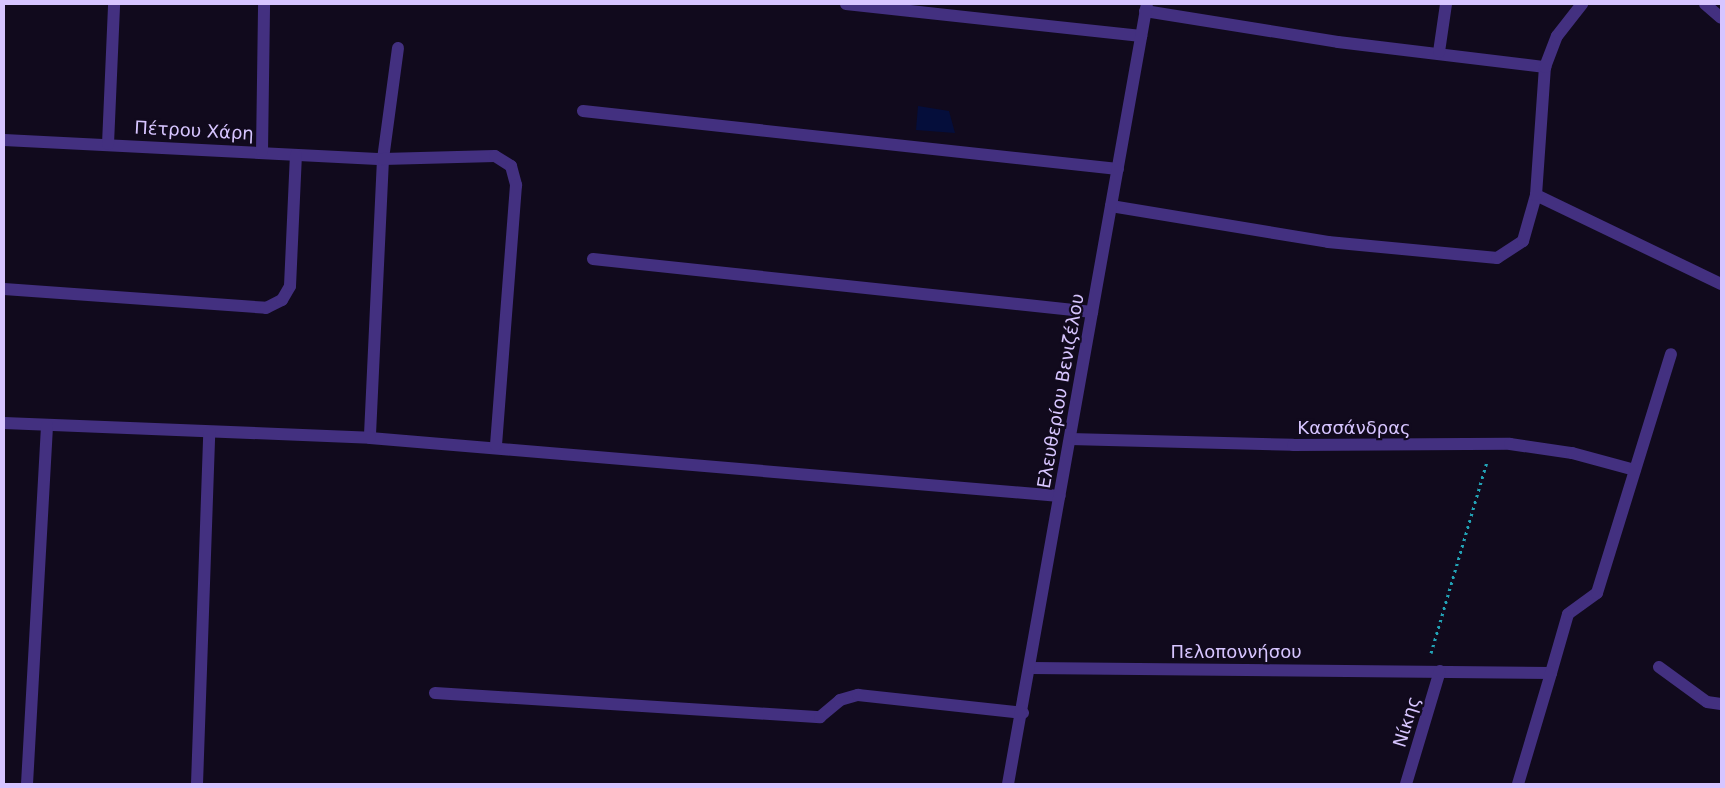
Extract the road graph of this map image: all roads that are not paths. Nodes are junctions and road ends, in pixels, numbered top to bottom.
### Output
1 (114, 4) edge
2 (264, 4) edge
3 (846, 4) edge
4 (1446, 4) edge
5 (1582, 4) edge
6 (1705, 4) edge
7 (1146, 8) edge
8 (1721, 18) edge
9 (1141, 36) junction
10 (398, 48) dead end
11 (1440, 52) junction
12 (1545, 67) junction
13 (583, 111) dead end
14 (4, 140) edge
15 (108, 144) junction
16 (262, 152) junction
17 (296, 155) junction
18 (383, 159) junction
19 (1118, 169) junction
20 (1536, 195) junction
21 (1111, 206) junction
22 (593, 259) dead end
23 (1721, 284) edge
24 (4, 288) edge
25 (1092, 312) junction
26 (1671, 354) dead end
27 (4, 423) edge
28 (47, 426) junction
29 (209, 432) junction
30 (370, 438) junction
31 (1070, 439) junction
32 (496, 445) junction
33 (1635, 470) junction
34 (1060, 496) junction
35 (1659, 666) dead end
36 (1031, 668) junction
37 (1440, 671) junction
38 (1551, 673) junction
39 (435, 693) dead end
40 (1721, 704) edge
41 (1022, 713) junction
42 (27, 784) edge
43 (197, 784) edge
44 (1008, 784) edge
45 (1406, 784) edge
46 (1518, 784) edge

1 - 15 street
2 - 16 street
3 - 9 street
4 - 11 street
5 - 12 street
6 - 8 street
7 - 9 street, Ελευθερίου Βενιζέλου
7 - 11 street
9 - 19 street, Ελευθερίου Βενιζέλου
10 - 18 street
11 - 12 street
12 - 20 street
13 - 19 street
14 - 15 street, Πέτρου Χάρη
15 - 16 street, Πέτρου Χάρη
16 - 17 street, Πέτρου Χάρη
17 - 18 street, Πέτρου Χάρη
17 - 24 street
18 - 30 street
18 - 32 street, Πέτρου Χάρη
19 - 21 street, Ελευθερίου Βενιζέλου
20 - 21 street
20 - 23 street
21 - 25 street, Ελευθερίου Βενιζέλου
22 - 25 street
25 - 31 street, Ελευθερίου Βενιζέλου
26 - 33 street
27 - 28 street
28 - 29 street
28 - 42 street
29 - 30 street
29 - 43 street
30 - 32 street
31 - 33 street, Κασσάνδρας
31 - 34 street, Ελευθερίου Βενιζέλου
32 - 34 street
33 - 38 street
34 - 36 street, Ελευθερίου Βενιζέλου
35 - 40 street
36 - 37 street, Πελοποννήσου
36 - 41 street, Ελευθερίου Βενιζέλου
37 - 38 street, Πελοποννήσου
37 - 45 street, Νίκης
38 - 46 street
39 - 41 street
41 - 44 street, Ελευθερίου Βενιζέλου

